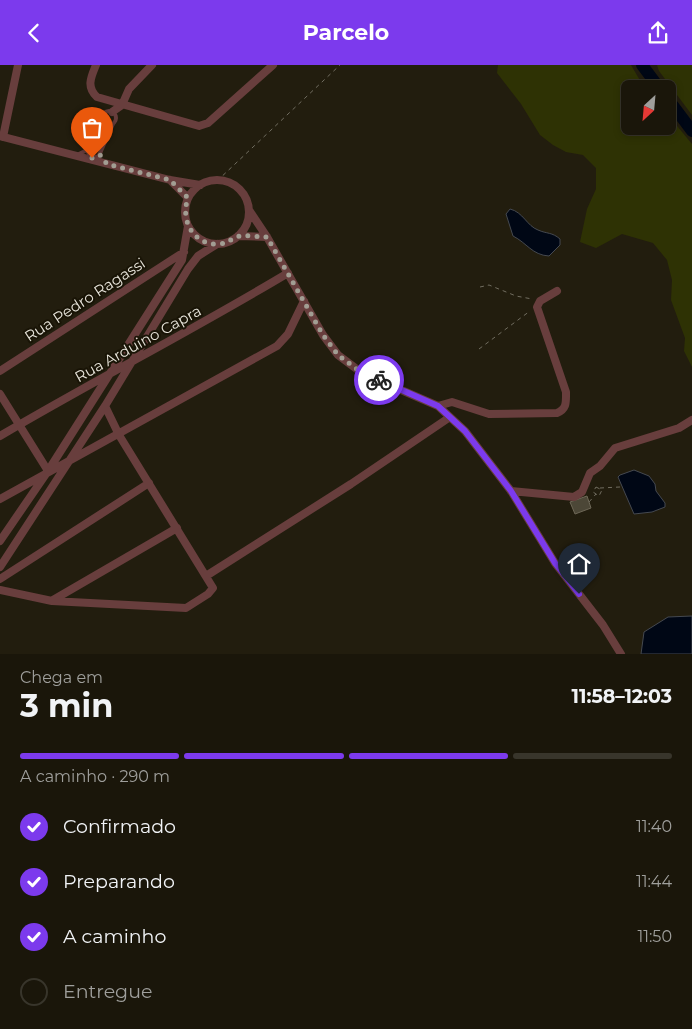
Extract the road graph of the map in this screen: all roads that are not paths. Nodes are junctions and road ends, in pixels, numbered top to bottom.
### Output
1 (18, 65) edge
2 (96, 65) edge
3 (152, 65) edge
4 (273, 65) edge
5 (122, 105) junction
6 (112, 112) junction
7 (102, 120) junction
8 (113, 124) junction
9 (1, 136) edge
10 (91, 145) junction
11 (87, 151) junction
12 (101, 153) junction
13 (75, 155) junction
14 (107, 164) junction
15 (170, 180) junction
16 (200, 185) junction
17 (188, 198) junction
18 (249, 210) junction
19 (188, 227) junction
20 (238, 236) junction
21 (267, 237) junction
22 (217, 244) junction
23 (184, 253) junction
24 (288, 273) junction
25 (557, 291) dead end
26 (304, 301) junction
27 (132, 362) junction
28 (0, 371) edge
29 (111, 373) junction
30 (82, 391) junction
31 (0, 394) edge
32 (93, 402) junction
33 (105, 406) junction
34 (438, 406) junction
35 (450, 417) junction
36 (692, 420) edge
37 (19, 425) junction
38 (119, 435) junction
39 (0, 436) edge
40 (70, 460) junction
41 (48, 471) junction
42 (149, 483) junction
43 (511, 491) junction
44 (0, 499) edge
45 (177, 528) junction
46 (0, 541) edge
47 (0, 567) edge
48 (206, 576) junction
49 (0, 579) edge
50 (0, 590) edge
51 (52, 601) junction
52 (620, 654) edge

1 - 9 street
2 - 5 street
3 - 5 street
4 - 5 street
5 - 6 street
6 - 7 lane
6 - 8 lane
7 - 8 lane
7 - 10 lane
8 - 12 lane
9 - 13 street
10 - 11 lane
10 - 12 lane
11 - 12 lane
11 - 13 lane
12 - 14 lane
13 - 14 street
14 - 15 street
15 - 16 street
15 - 17 street
16 - 17 street
16 - 18 street
17 - 19 street
18 - 20 street
18 - 21 street
19 - 22 street
19 - 23 street
20 - 21 street
20 - 22 street
21 - 24 street
22 - 27 street
23 - 28 street, Rua Pedro Ragassi
23 - 29 street
24 - 26 street
24 - 27 street, Rua Arduino Capra
25 - 34 street
26 - 34 street
26 - 38 street
27 - 29 street, Rua Arduino Capra
27 - 33 street
29 - 30 street, Rua Arduino Capra
29 - 32 street
30 - 32 street
30 - 37 street, Rua Arduino Capra
31 - 37 street
32 - 41 street
33 - 38 street
33 - 40 street
34 - 35 street
35 - 43 street
35 - 48 street
36 - 43 street
37 - 39 street, Rua Arduino Capra
37 - 41 street
38 - 40 street
38 - 42 street
40 - 41 street
40 - 47 street
41 - 44 street
41 - 46 street
42 - 45 street
42 - 49 street
43 - 52 street
45 - 48 street
45 - 51 street
48 - 51 street
50 - 51 street

